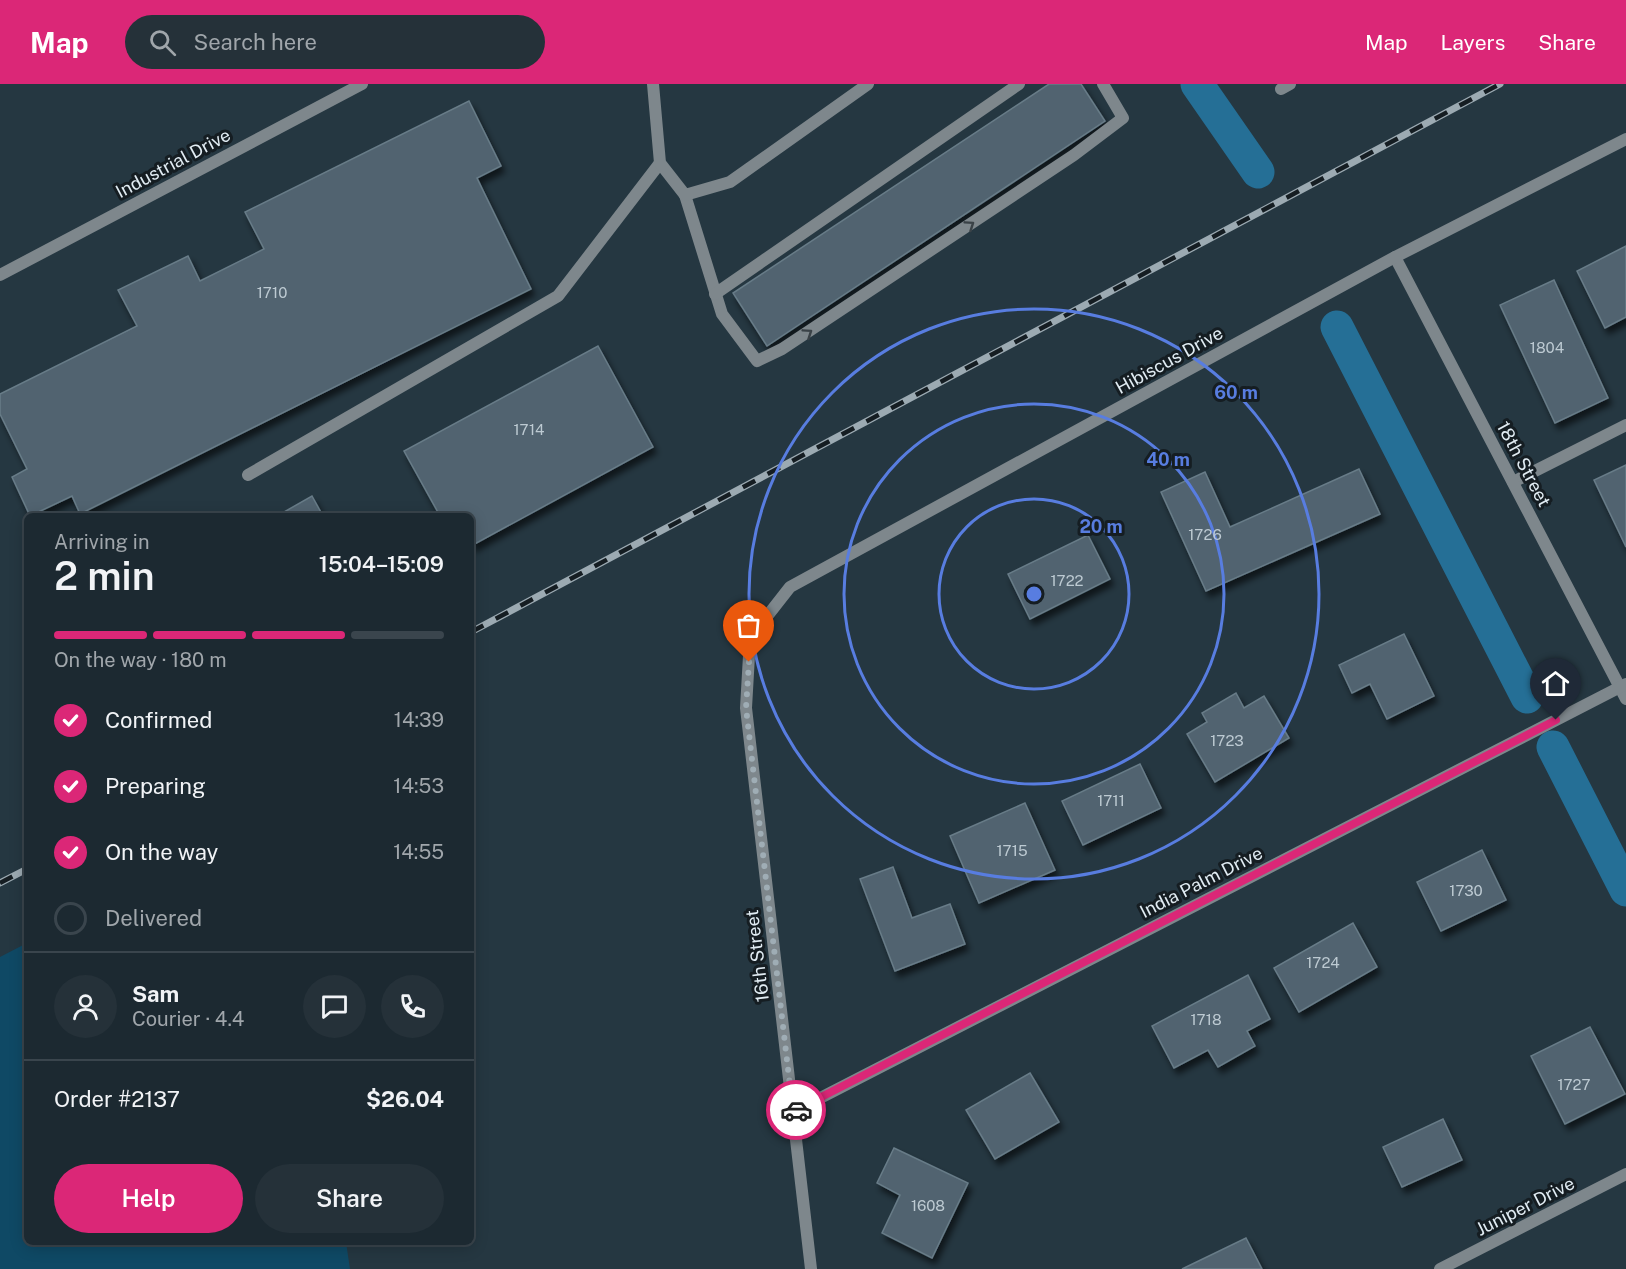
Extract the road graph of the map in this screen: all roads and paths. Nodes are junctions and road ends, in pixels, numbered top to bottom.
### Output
1 (363, 84) edge
2 (653, 84) edge
3 (868, 84) edge
4 (1019, 84) edge
5 (1102, 84) edge
6 (1626, 139) edge
7 (660, 163) junction
8 (685, 195) junction
9 (1395, 257) junction
10 (0, 275) edge
11 (715, 294) junction
12 (1626, 425) edge
13 (248, 475) dead end
14 (1513, 482) junction
15 (750, 638) joint
16 (1623, 685) edge
17 (1626, 699) edge
18 (793, 1112) junction
19 (1626, 1174) edge
20 (811, 1269) edge
21 (1440, 1269) edge

1 - 10 street, Industrial Drive
2 - 7 street
3 - 8 street
4 - 11 street
11 -> 5 street
6 - 9 street, Hibiscus Drive
7 - 8 street
7 - 13 street
8 - 11 street
9 - 14 street, 18th Street
9 - 15 street, Hibiscus Drive
12 - 14 street
14 - 16 street, 18th Street
15 - 18 street, 16th Street
16 - 17 street, 18th Street
16 - 18 street, India Palm Drive
18 - 20 street, 16th Street
19 - 21 street, Juniper Drive

